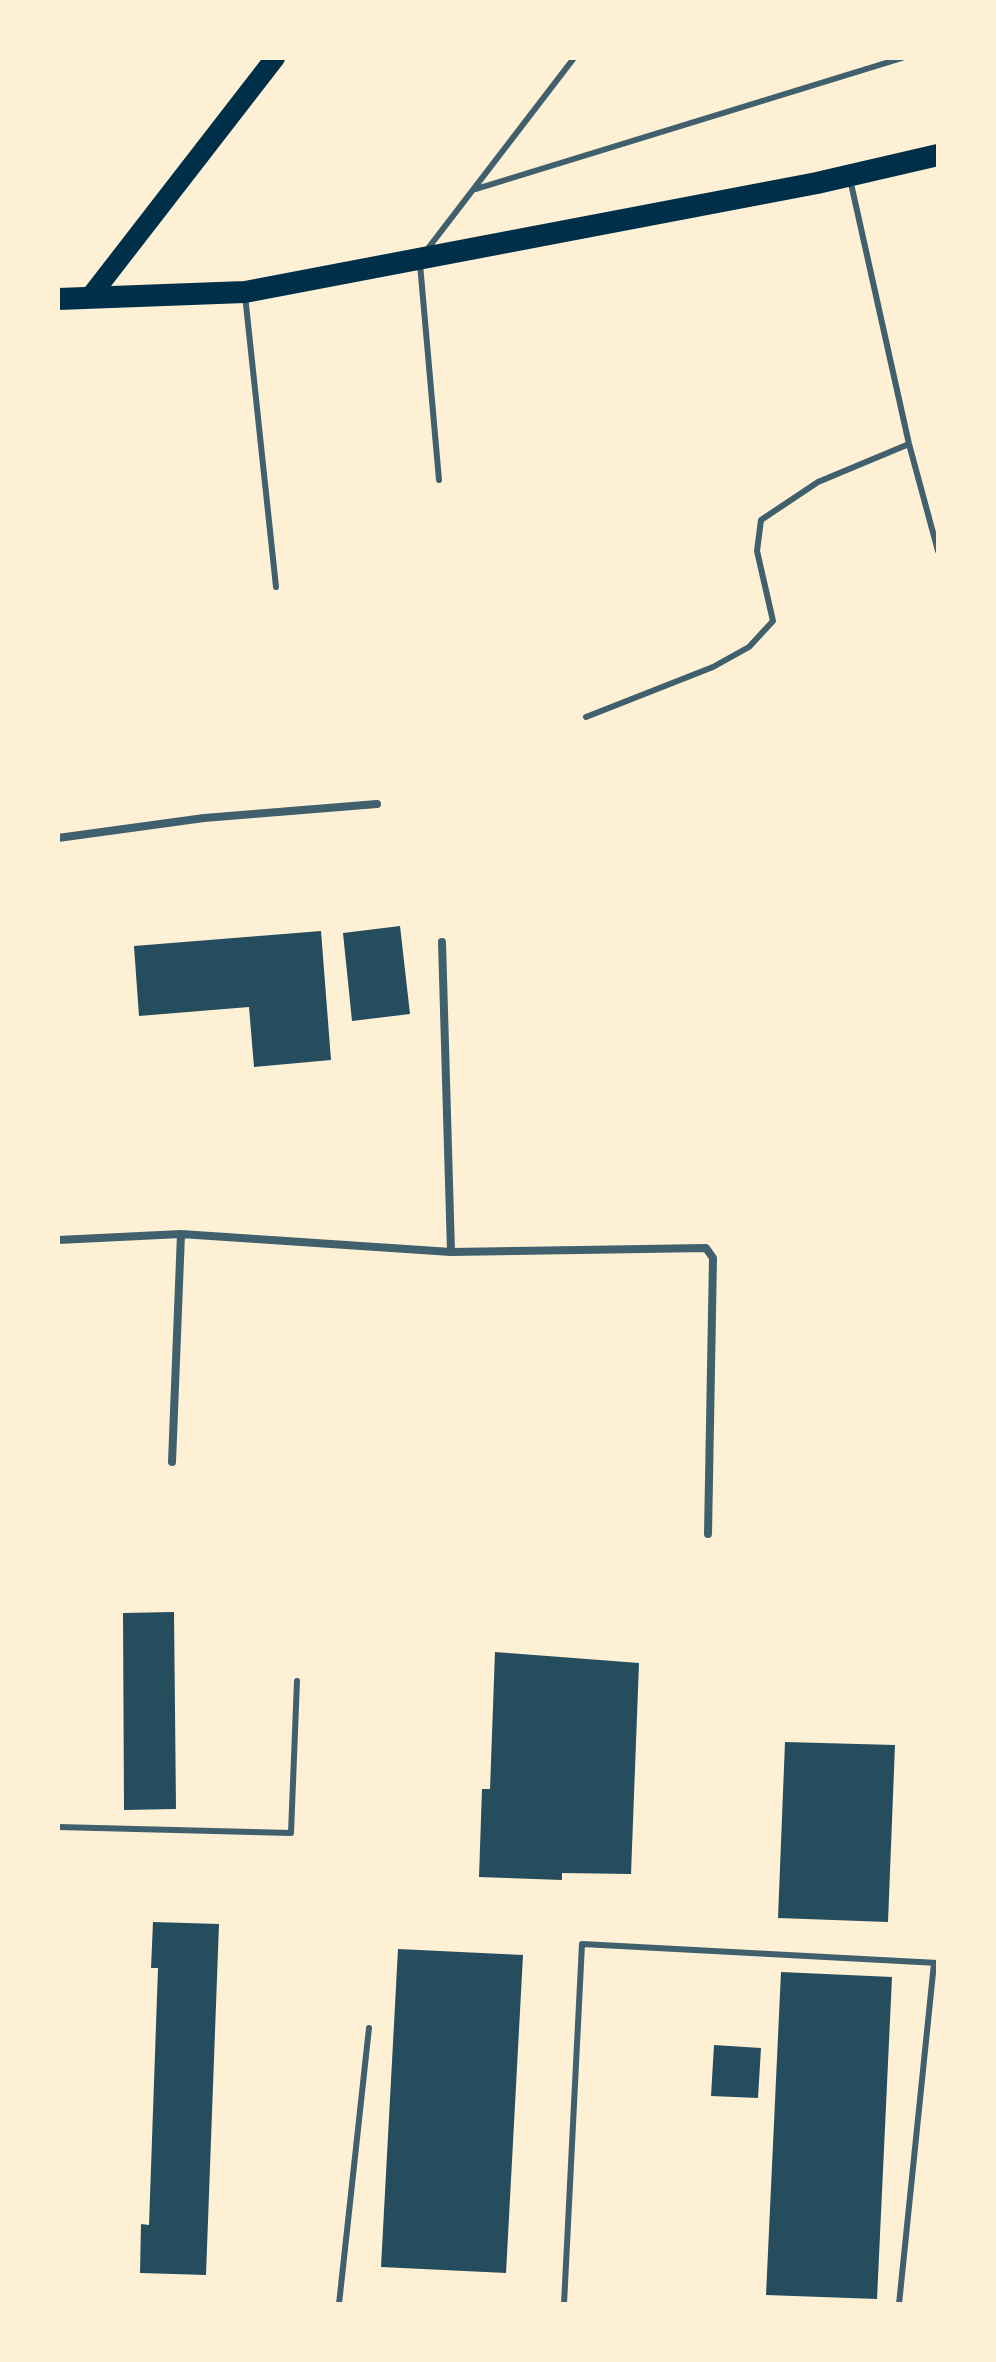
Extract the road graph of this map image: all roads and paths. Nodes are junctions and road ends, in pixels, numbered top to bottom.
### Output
1 (275, 58) edge
2 (574, 58) edge
3 (902, 58) edge
4 (938, 155) edge
5 (849, 175) junction
6 (476, 189) junction
7 (420, 259) junction
8 (245, 292) junction
9 (90, 297) junction
10 (58, 299) edge
11 (909, 444) junction
12 (439, 480) dead end
13 (938, 551) edge
14 (276, 587) dead end
15 (586, 717) dead end
16 (377, 804) dead end
17 (58, 838) edge
18 (442, 942) dead end
19 (181, 1234) junction
20 (58, 1240) edge
21 (451, 1252) junction
22 (172, 1462) dead end
23 (708, 1534) dead end
24 (297, 1681) dead end
25 (58, 1827) edge
26 (936, 1963) edge
27 (369, 2028) dead end
28 (339, 2304) edge
29 (564, 2304) edge
30 (899, 2304) edge

1 - 9 main road
2 - 6 lane
3 - 6 lane
4 - 5 highway
5 - 7 highway
5 - 11 lane
6 - 7 lane
7 - 8 highway
7 - 12 lane
8 - 9 highway
8 - 14 lane
9 - 10 highway
11 - 13 lane
11 - 15 lane
16 - 17 street
18 - 21 street
19 - 20 street
19 - 21 street
19 - 22 street
21 - 23 street
24 - 25 lane
26 - 29 lane
26 - 30 lane
27 - 28 lane

